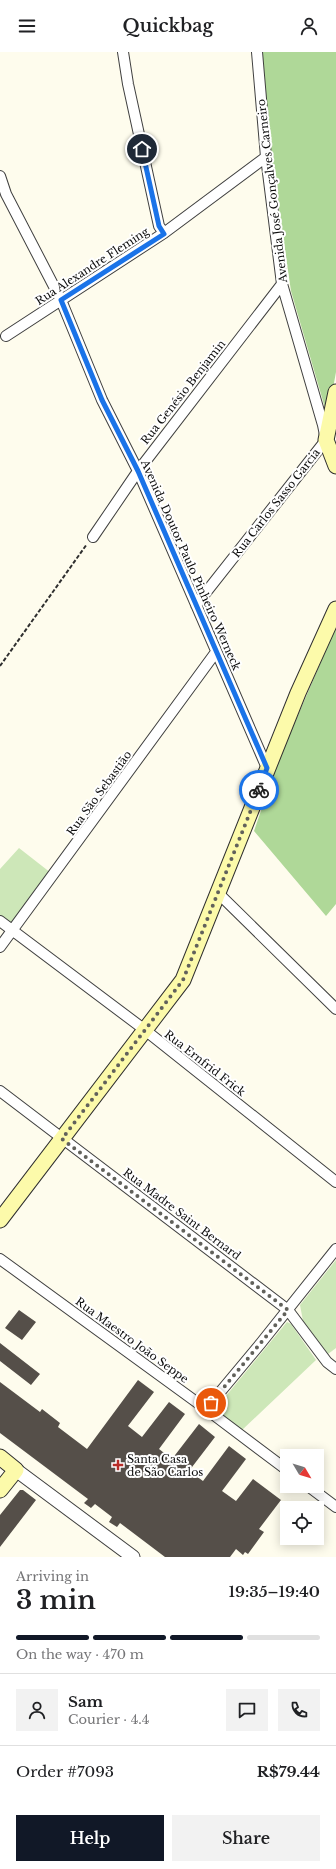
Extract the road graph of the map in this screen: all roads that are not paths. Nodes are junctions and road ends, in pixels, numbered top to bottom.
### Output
1 (123, 52) edge
2 (257, 52) edge
3 (266, 157) junction
4 (0, 176) edge
5 (164, 234) junction
6 (282, 284) junction
7 (61, 300) junction
8 (6, 336) dead end
9 (336, 392) edge
10 (326, 440) junction
11 (336, 466) edge
12 (138, 471) junction
13 (93, 537) road end
14 (196, 605) junction
15 (336, 610) edge
16 (216, 652) junction
17 (267, 768) junction
18 (218, 893) junction
19 (0, 921) edge
20 (13, 930) junction
21 (0, 947) edge
22 (336, 1009) edge
23 (145, 1030) junction
24 (0, 1092) edge
25 (62, 1139) junction
26 (336, 1182) edge
27 (0, 1220) edge
28 (336, 1249) edge
29 (0, 1259) edge
30 (288, 1310) junction
31 (336, 1368) edge
32 (206, 1409) junction
33 (0, 1457) edge
34 (280, 1465) edge
35 (16, 1470) junction
36 (1, 1488) edge
37 (317, 1493) edge
38 (336, 1507) edge
39 (133, 1557) edge

1 - 5 street
2 - 3 street, Avenida José Gonçalves Carneiro
3 - 5 street, Rua Alexandre Fleming
3 - 6 street, Avenida José Gonçalves Carneiro
4 - 7 street, Avenida Doutor Paulo Pinheiro Werneck
5 - 7 street, Rua Alexandre Fleming
6 - 10 street, Avenida José Gonçalves Carneiro
6 - 12 street, Rua Genésio Benjamin
7 - 8 street, Rua Alexandre Fleming
7 - 12 street, Avenida Doutor Paulo Pinheiro Werneck
9 - 10 main road, Rua Carlos Sasso Garcia
10 - 11 main road, Avenida José Gonçalves Carneiro
10 - 14 street, Rua Carlos Sasso Garcia
12 - 13 street, Rua Genésio Benjamin
12 - 14 street, Avenida Doutor Paulo Pinheiro Werneck
14 - 16 street, Avenida Doutor Paulo Pinheiro Werneck
15 - 17 main road
16 - 17 street, Avenida Doutor Paulo Pinheiro Werneck
16 - 20 street, Rua São Sebastião
17 - 18 main road
18 - 22 street
18 - 23 main road
19 - 20 street, Rua Ernfrid Frick
20 - 21 street, Rua São Sebastião
20 - 23 street, Rua Ernfrid Frick
23 - 25 main road
23 - 26 street, Rua Ernfrid Frick
24 - 25 street, Rua Madre Saint Bernard
25 - 27 main road
25 - 30 street, Rua Madre Saint Bernard
28 - 30 street
29 - 32 street, Rua Maestro João Seppe
30 - 31 street, Rua Madre Saint Bernard
30 - 32 street
32 - 34 street, Rua Maestro João Seppe
33 - 35 main road
35 - 36 main road
35 - 39 street
37 - 38 street

